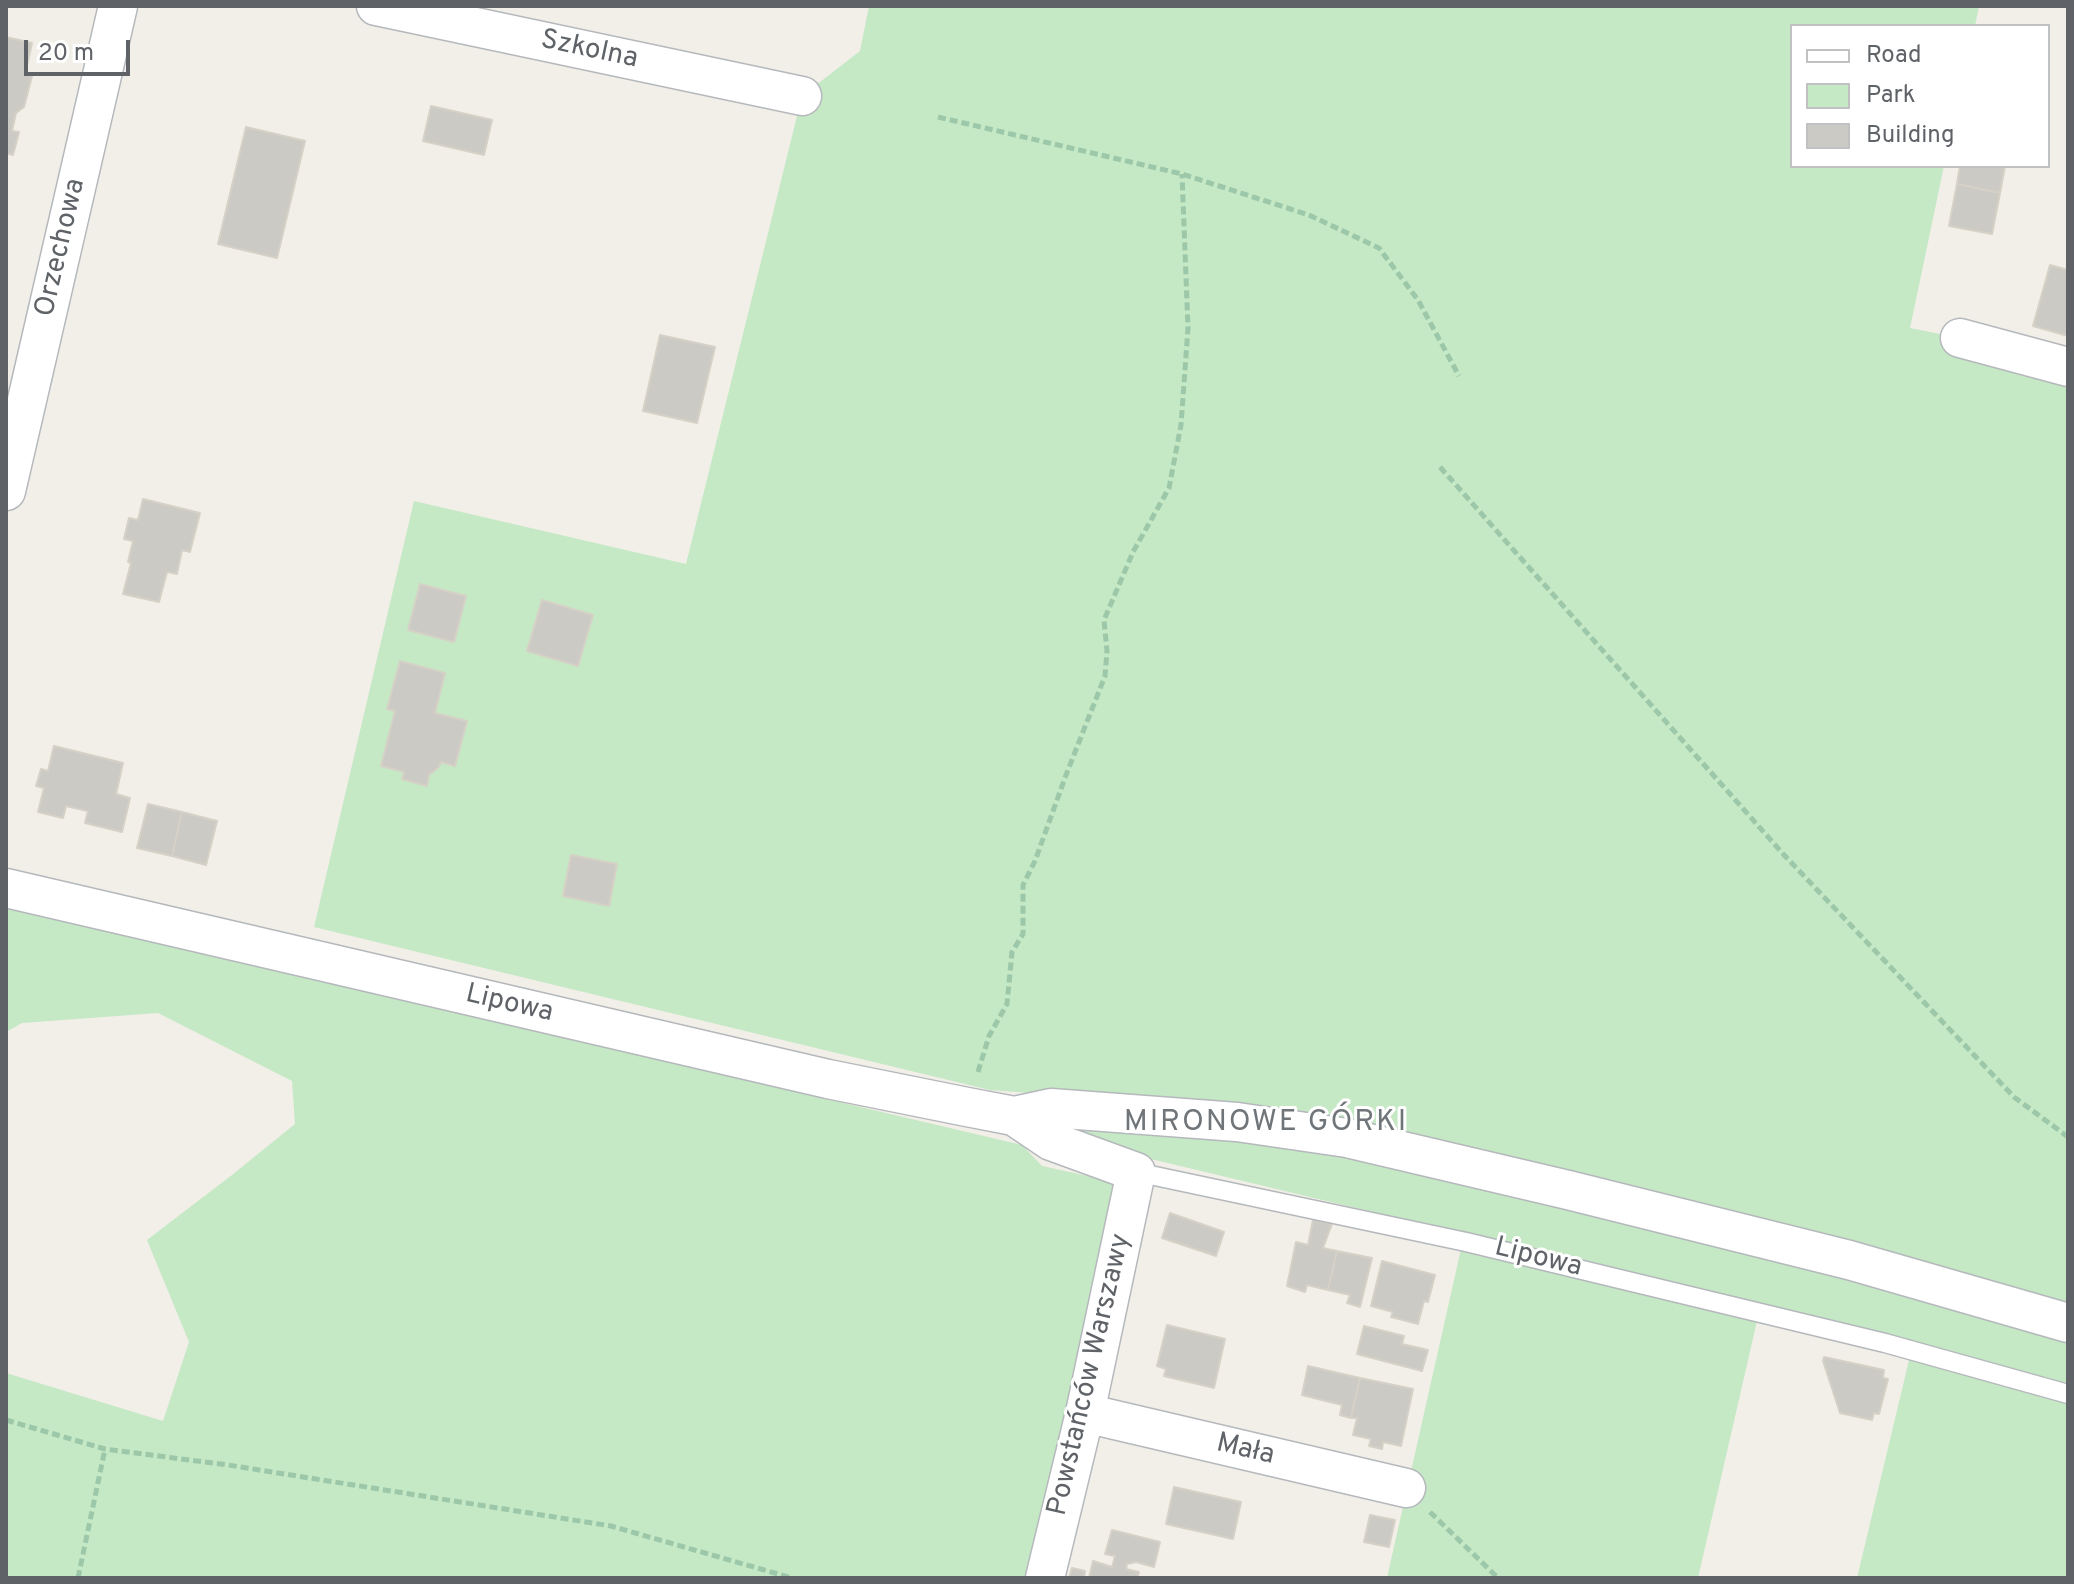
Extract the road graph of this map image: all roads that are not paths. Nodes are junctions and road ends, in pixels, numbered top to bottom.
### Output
1 (118, 6) edge
2 (376, 6) edge
3 (802, 96) dead end
4 (1960, 338) dead end
5 (2068, 367) edge
6 (6, 491) edge
7 (6, 888) edge
8 (1014, 1116) junction
9 (1136, 1172) junction
10 (2068, 1323) edge
11 (2068, 1394) edge
12 (1085, 1413) junction
13 (1406, 1488) road end
14 (1045, 1578) edge

1 - 6 street, Orzechowa
2 - 3 street, Szkolna
4 - 5 street
7 - 8 street, Lipowa
8 - 9 street, Lipowa
8 - 10 street, Lipowa
9 - 11 lane, Lipowa
9 - 12 street, Powstańców Warszawy
12 - 13 street, Mała
12 - 14 street, Powstańców Warszawy

